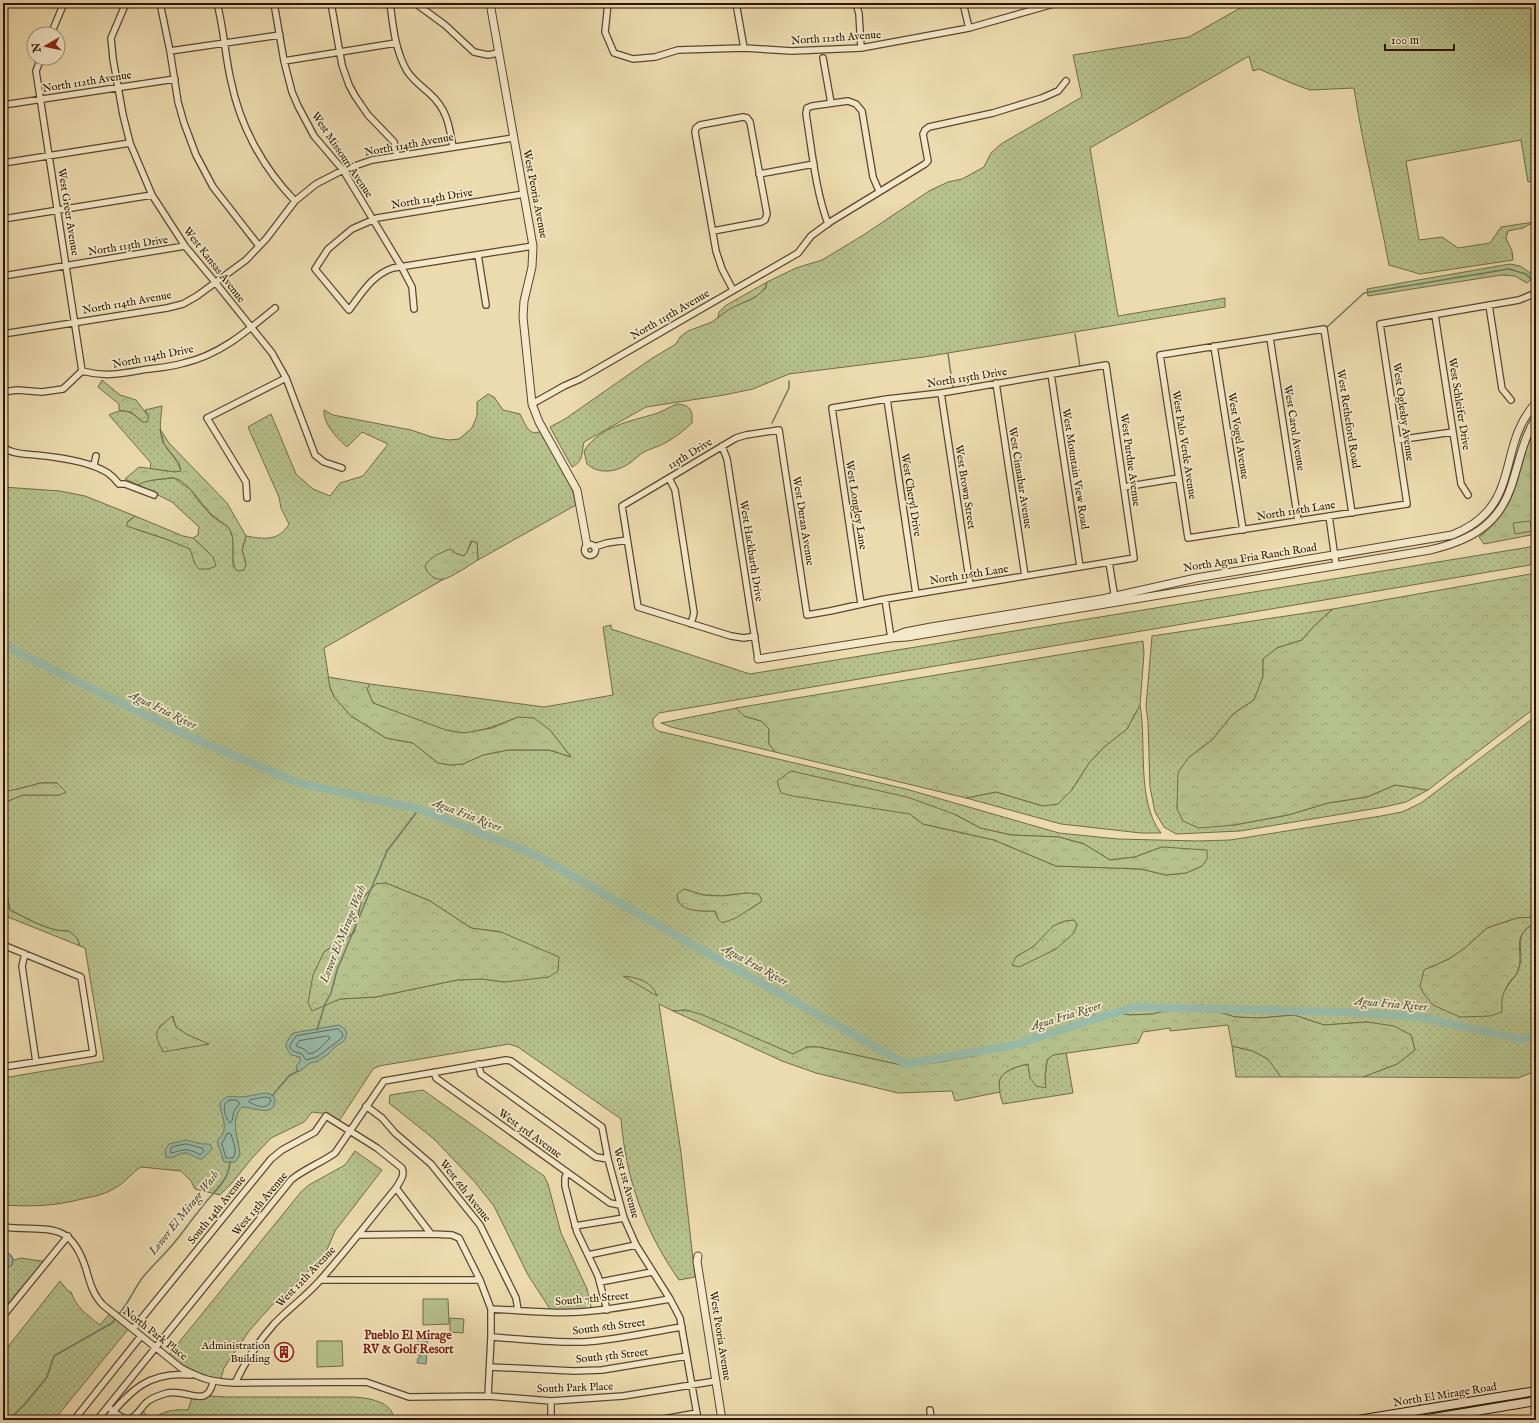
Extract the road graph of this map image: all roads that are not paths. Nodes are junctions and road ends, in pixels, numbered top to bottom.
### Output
1 (64, 3) edge
2 (126, 3) edge
3 (160, 3) edge
4 (217, 3) edge
5 (274, 3) edge
6 (331, 3) edge
7 (390, 3) edge
8 (415, 3) edge
9 (490, 3) edge
10 (608, 3) edge
11 (736, 3) edge
12 (856, 3) edge
13 (963, 3) edge
14 (1057, 3) edge
15 (54, 26) edge
16 (969, 28) junction
17 (280, 35) junction
18 (396, 43) junction
19 (224, 44) junction
20 (744, 48) junction
21 (861, 48) junction
22 (170, 51) junction
23 (340, 52) junction
24 (498, 53) junction
25 (823, 58) dead end
26 (284, 61) junction
27 (38, 66) edge
28 (174, 79) junction
29 (1066, 81) dead end
30 (118, 87) junction
31 (40, 100) junction
32 (831, 103) junction
33 (3, 105) edge
34 (513, 138) junction
35 (130, 143) junction
36 (453, 147) junction
37 (49, 156) junction
38 (397, 156) junction
39 (3, 163) edge
40 (814, 164) junction
41 (342, 170) junction
42 (759, 174) junction
43 (879, 191) junction
44 (524, 194) junction
45 (152, 195) junction
46 (295, 201) junction
47 (58, 210) junction
48 (3, 219) edge
49 (372, 220) junction
50 (828, 224) junction
51 (713, 230) junction
52 (185, 246) junction
53 (259, 246) junction
54 (533, 246) junction
55 (478, 255) junction
56 (66, 266) junction
57 (401, 266) junction
58 (3, 276) edge
59 (215, 282) junction
60 (733, 290) junction
61 (1536, 293) edge
62 (486, 305) dead end
63 (1489, 305) junction
64 (275, 308) dead end
65 (414, 309) dead end
66 (1435, 315) junction
67 (75, 322) junction
68 (251, 328) junction
69 (3, 334) edge
70 (1270, 338) junction
71 (1214, 346) junction
72 (1106, 365) joint
73 (82, 371) junction
74 (1050, 374) junction
75 (286, 378) junction
76 (996, 383) junction
77 (3, 392) edge
78 (941, 393) junction
79 (887, 399) junction
80 (1510, 400) dead end
81 (1536, 403) edge
82 (532, 404) junction
83 (832, 408) joint
84 (1536, 418) edge
85 (772, 423) dead end
86 (776, 430) junction
87 (1453, 432) junction
88 (1397, 440) junction
89 (722, 446) junction
90 (3, 447) edge
91 (96, 456) dead end
92 (94, 465) junction
93 (342, 468) dead end
94 (669, 478) junction
95 (1179, 478) junction
96 (1124, 487) junction
97 (154, 495) dead end
98 (1468, 495) dead end
99 (248, 498) dead end
100 (1407, 504) joint
101 (1352, 513) junction
102 (1329, 516) junction
103 (1298, 521) junction
104 (1243, 530) junction
105 (1188, 538) joint
106 (627, 540) junction
107 (591, 546) joint
108 (1335, 555) junction
109 (1134, 558) joint
110 (1109, 562) junction
111 (1336, 565) junction
112 (1080, 567) junction
113 (1025, 576) junction
114 (970, 585) junction
115 (916, 594) junction
116 (885, 599) junction
117 (1115, 599) junction
118 (862, 604) junction
119 (807, 615) joint
120 (692, 624) junction
121 (755, 636) junction
122 (891, 638) junction
123 (758, 659) joint
124 (3, 945) edge
125 (25, 954) junction
126 (36, 1062) junction
127 (478, 1064) junction
128 (3, 1067) edge
129 (434, 1072) junction
130 (366, 1106) junction
131 (326, 1116) joint
132 (350, 1131) junction
133 (608, 1159) junction
134 (567, 1173) junction
135 (396, 1188) junction
136 (620, 1205) junction
137 (624, 1218) junction
138 (575, 1226) junction
139 (3, 1227) edge
140 (431, 1234) junction
141 (358, 1235) junction
142 (68, 1236) junction
143 (636, 1245) junction
144 (588, 1255) junction
145 (698, 1256) dead end
146 (652, 1272) junction
147 (321, 1280) junction
148 (480, 1280) junction
149 (600, 1282) junction
150 (670, 1299) junction
151 (490, 1309) junction
152 (518, 1310) junction
153 (607, 1310) junction
154 (3, 1316) edge
155 (682, 1327) junction
156 (134, 1329) junction
157 (141, 1336) junction
158 (492, 1337) junction
159 (156, 1348) junction
160 (687, 1356) junction
161 (490, 1367) junction
162 (196, 1375) junction
163 (716, 1381) junction
164 (213, 1382) junction
165 (235, 1383) junction
166 (692, 1384) junction
167 (1536, 1391) edge
168 (488, 1396) junction
169 (409, 1397) joint
170 (552, 1401) junction
171 (1536, 1401) edge
172 (108, 1407) junction
173 (1430, 1408) junction
174 (114, 1410) junction
175 (930, 1410) dead end
176 (696, 1413) junction
177 (1432, 1418) junction
178 (74, 1420) edge
179 (97, 1420) edge
180 (106, 1420) edge
181 (551, 1420) edge
182 (658, 1420) edge
183 (698, 1420) edge
184 (722, 1420) edge
185 (931, 1420) edge
186 (1358, 1420) edge
187 (1422, 1420) edge

1 - 15 street
2 - 30 street, West Kansas Avenue
3 - 22 street
4 - 19 street
5 - 17 street, West Missouri Avenue
6 - 23 street
7 - 18 street
8 - 24 street
9 - 24 street, West Peoria Avenue
10 - 20 street, North 112th Avenue
11 - 20 street
12 - 21 street
13 - 16 street
14 - 16 street, North 112th Avenue
16 - 21 street, North 112th Avenue
17 - 19 street
17 - 26 street, West Missouri Avenue
18 - 23 street
18 - 36 street
19 - 22 street
19 - 46 street
20 - 21 street, North 112th Avenue
22 - 28 street
23 - 26 street
23 - 38 street
24 - 34 street, West Peoria Avenue
25 - 32 street
26 - 41 street, West Missouri Avenue
27 - 31 street, West Greer Avenue
28 - 30 street, North 112th Avenue
28 - 53 street
29 - 43 street, North 115th Avenue
30 - 31 street, North 112th Avenue
30 - 35 street, West Kansas Avenue
31 - 33 street, North 112th Avenue
31 - 37 street, West Greer Avenue
32 - 40 street
32 - 43 street
34 - 36 street, North 114th Avenue
34 - 44 street, West Peoria Avenue
35 - 37 street
35 - 45 street, West Kansas Avenue
36 - 38 street, North 114th Avenue
37 - 39 street
37 - 47 street, West Greer Avenue
38 - 41 street, North 114th Avenue
40 - 42 street
40 - 50 street
41 - 46 street, North 114th Avenue
41 - 49 street, West Missouri Avenue
42 - 51 street
42 - 51 street
43 - 50 street, North 115th Avenue
44 - 49 street, North 114th Drive
44 - 54 street, West Peoria Avenue
45 - 47 street
45 - 52 street, West Kansas Avenue
46 - 53 street, North 114th Avenue
47 - 48 street
47 - 56 street, West Greer Avenue
49 - 57 street, West Missouri Avenue
49 - 57 street, North 114th Drive
50 - 60 street, North 115th Avenue
51 - 60 street
52 - 56 street, North 113th Drive
52 - 59 street, West Kansas Avenue
53 - 59 street, North 114th Avenue
54 - 55 street
54 - 82 street, West Peoria Avenue
55 - 57 street
55 - 62 street
56 - 58 street, North 113th Drive
56 - 67 street, West Greer Avenue
57 - 65 street, West Missouri Avenue
59 - 67 street, North 114th Avenue
59 - 68 street, West Kansas Avenue
60 - 82 street, North 115th Avenue
61 - 63 street
63 - 66 street
63 - 80 street
64 - 68 street, North 114th Drive
66 - 87 street, West Schleifer Drive
66 - 88 street, West Oglesby Avenue
67 - 69 street, North 114th Avenue
67 - 73 street, West Greer Avenue
68 - 73 street, North 114th Drive
68 - 75 street, West Kansas Avenue
70 - 71 street
70 - 101 street, West Retheford Road
70 - 103 street, West Carol Avenue
71 - 95 street, West Palo Verde Avenue
71 - 104 street, West Vogel Avenue
72 - 74 street, North 115th Drive
72 - 96 street, West Purdue Avenue
73 - 77 street
74 - 76 street, North 115th Drive
74 - 112 street, West Mountain View Road
75 - 93 street, West Kansas Avenue
75 - 99 street
76 - 78 street, North 115th Drive
76 - 113 street, West Cinnabar Avenue
78 - 79 street, North 115th Drive
78 - 114 street, West Brown Street
79 - 83 street, North 115th Drive
79 - 115 street, West Cheryl Drive
81 - 108 street, North Agua Fria Ranch Road
82 - 107 street, West Peoria Avenue
83 - 118 street, West Longley Lane
84 - 111 street, North Agua Fria Ranch Road
85 - 86 street
86 - 89 street, 115th Drive
86 - 119 street, West Duran Avenue
87 - 88 street
87 - 98 street, West Schleifer Drive
88 - 100 street, West Oglesby Avenue
89 - 94 street, 115th Drive
89 - 121 street, West Hackbarth Drive
90 - 92 street
91 - 92 street
92 - 97 street
94 - 106 street, 115th Drive
94 - 120 street
95 - 96 street
95 - 105 street, West Palo Verde Avenue
96 - 109 street, West Purdue Avenue
100 - 101 street, North 116th Lane
101 - 102 street, North 116th Lane
102 - 103 street, North 116th Lane
102 - 108 street
103 - 104 street, North 116th Lane
104 - 105 street, North 116th Lane
106 - 107 street
106 - 120 street
108 - 111 street
108 - 117 street, North Agua Fria Ranch Road
109 - 110 street, North 116th Lane
110 - 112 street, North 116th Lane
110 - 117 street
111 - 117 street, North Agua Fria Ranch Road
112 - 113 street, North 116th Lane
113 - 114 street, North 116th Lane
114 - 115 street, North 116th Lane
115 - 116 street, North 116th Lane
116 - 118 street, North 116th Lane
116 - 122 street
117 - 122 street, North Agua Fria Ranch Road
118 - 119 street, North 116th Lane
120 - 121 street
121 - 123 street, West Hackbarth Drive
122 - 123 street, North Agua Fria Ranch Road
124 - 125 street
125 - 126 street
125 - 126 street
126 - 128 street
127 - 129 street
127 - 133 street
127 - 133 street, West 1st Avenue
129 - 130 street, West 13th Avenue
129 - 134 street, West 3rd Avenue
130 - 132 street, West 13th Avenue
130 - 152 street, West 6th Avenue
131 - 132 street, West 12th Avenue
131 - 156 street, South 14th Avenue
132 - 135 street, West 12th Avenue
132 - 159 street, West 13th Avenue
133 - 136 street, West 1st Avenue
134 - 136 street, West 3rd Avenue
134 - 138 street
135 - 140 street
135 - 141 street, West 12th Avenue
136 - 137 street, West 1st Avenue
137 - 138 street
137 - 143 street, West 1st Avenue
138 - 144 street
139 - 142 street
140 - 141 street
140 - 148 street
141 - 147 street, West 12th Avenue
142 - 154 street
142 - 156 street, North Park Place
143 - 144 street
143 - 146 street, West 1st Avenue
144 - 149 street
145 - 163 street, West Peoria Avenue
146 - 149 street
146 - 150 street, West 1st Avenue
147 - 148 street
147 - 165 street, West 12th Avenue
148 - 151 street
149 - 153 street
150 - 153 street, South 7th Street
150 - 155 street, West 1st Avenue
151 - 152 street, South 7th Street
151 - 158 street
152 - 153 street, South 7th Street
155 - 158 street, South 6th Street
155 - 160 street, West 1st Avenue
156 - 157 street, North Park Place
157 - 159 street, North Park Place
157 - 178 street
158 - 161 street
159 - 162 street, North Park Place
159 - 172 street, West 13th Avenue
160 - 161 street, South 5th Street
160 - 166 street, West 1st Avenue
161 - 168 street
162 - 164 street, North Park Place
162 - 174 street
163 - 166 street, South Park Place
163 - 184 street, West Peoria Avenue
164 - 165 street, North Park Place
164 - 174 street
165 - 169 street, North Park Place
166 - 170 street, South Park Place
166 - 176 street, West 1st Avenue
167 - 173 main road, North El Mirage Road
168 - 169 street, South Park Place
168 - 170 street, South Park Place
170 - 181 street
171 - 177 main road, North El Mirage Road
172 - 174 street
172 - 179 street, West 13th Avenue
173 - 177 main road
173 - 186 main road, North El Mirage Road
174 - 180 street
175 - 185 street
176 - 182 street
176 - 183 street, West 1st Avenue
177 - 187 main road, North El Mirage Road

